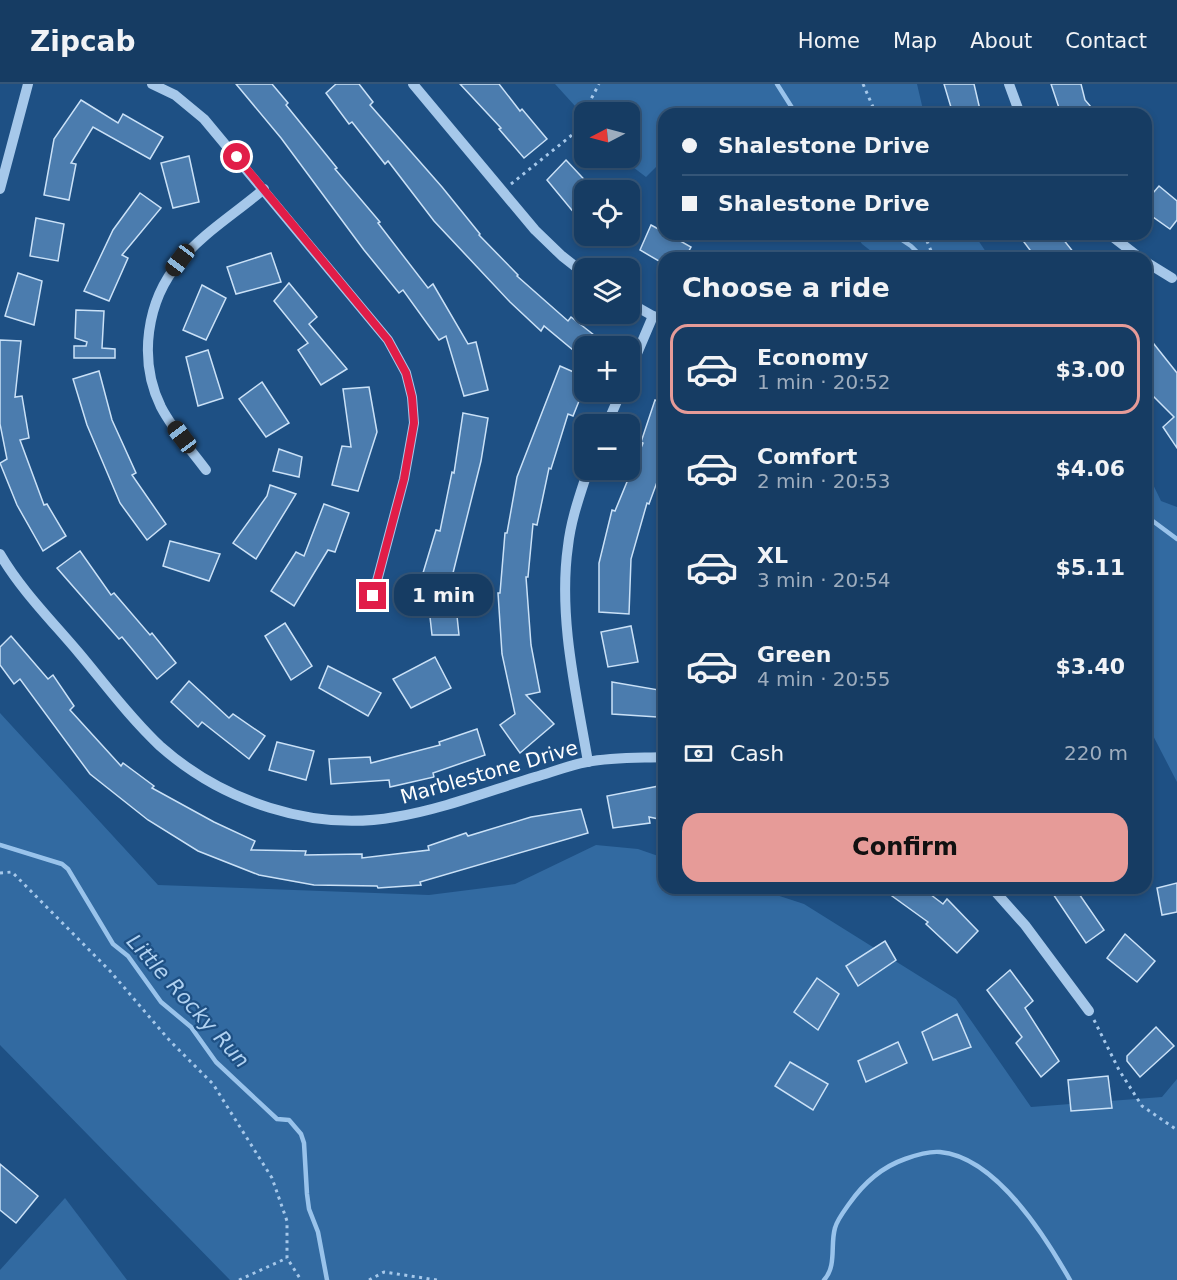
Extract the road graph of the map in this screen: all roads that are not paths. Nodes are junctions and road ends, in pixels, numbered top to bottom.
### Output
1 (28, 84) edge
2 (152, 84) edge
3 (413, 84) edge
4 (1009, 84) edge
5 (1018, 108) edge
6 (0, 189) edge
7 (264, 189) junction
8 (1117, 240) edge
9 (1132, 252) edge
10 (574, 265) edge
11 (1152, 266) edge
12 (1172, 278) dead end
13 (640, 309) edge
14 (653, 316) junction
15 (658, 317) edge
16 (640, 347) edge
17 (206, 470) dead end
18 (585, 480) edge
19 (0, 554) edge
20 (373, 596) dead end
21 (658, 757) edge
22 (588, 762) junction
23 (997, 894) edge
24 (1089, 1011) road end

1 - 6 street
2 - 7 street
3 - 10 street
4 - 5 street
7 - 17 street
7 - 20 street
8 - 9 street
11 - 12 street
13 - 14 street
14 - 15 street
14 - 16 street
18 - 22 street
19 - 22 street, Marblestone Drive
21 - 22 street, Marblestone Drive
23 - 24 street

